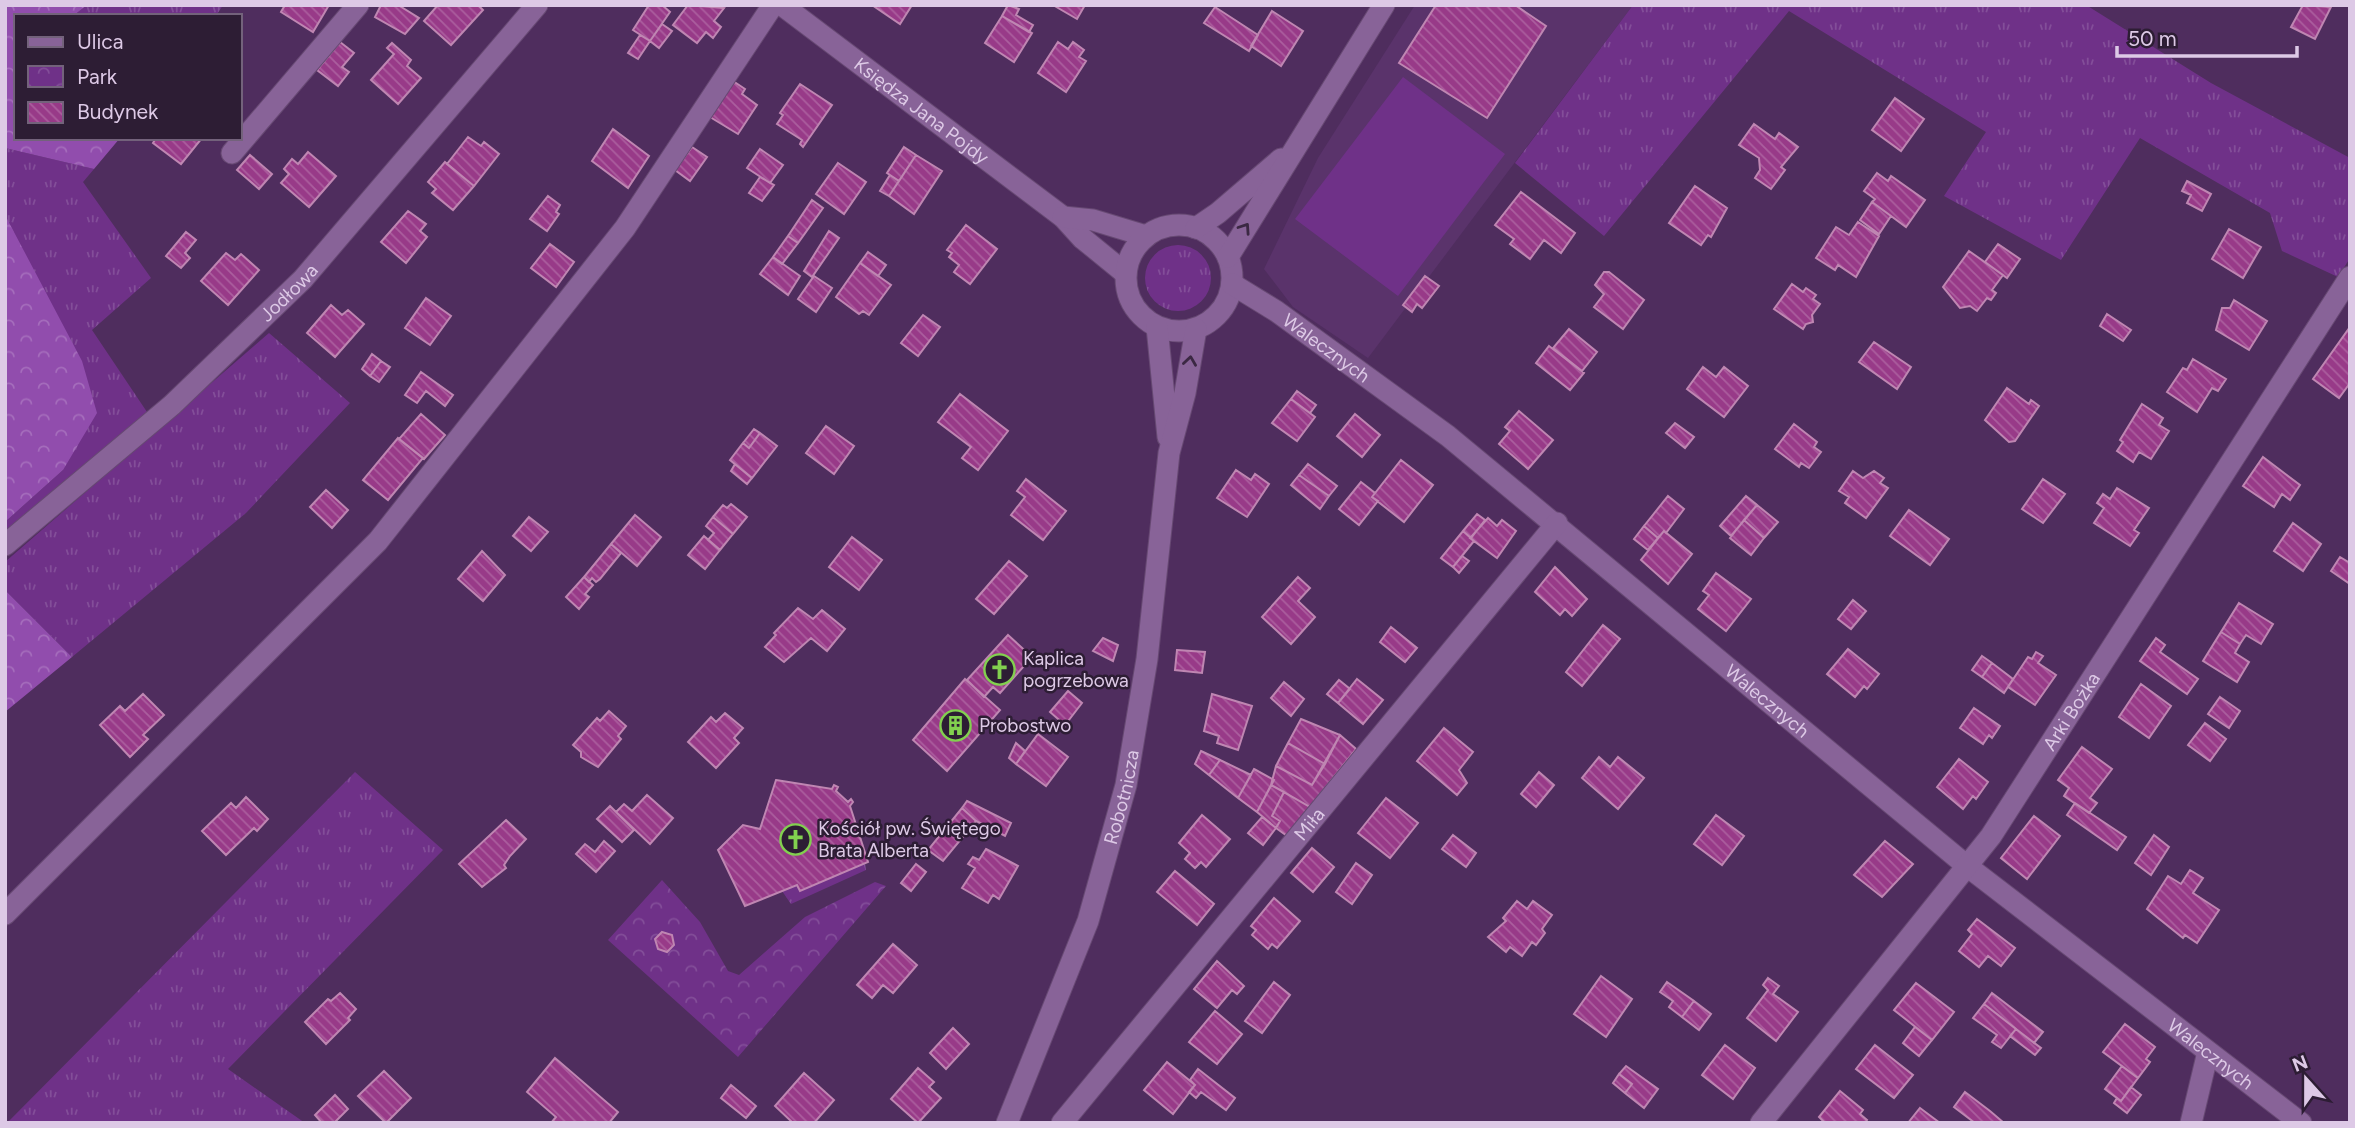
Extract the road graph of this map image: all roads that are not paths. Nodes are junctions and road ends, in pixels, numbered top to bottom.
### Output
1 (358, 5) edge
2 (537, 5) edge
3 (773, 5) edge
4 (782, 5) edge
5 (1384, 5) edge
6 (1293, 148) junction
7 (232, 153) dead end
8 (1063, 216) junction
9 (1196, 228) junction
10 (1146, 236) junction
11 (1228, 257) junction
12 (1125, 273) junction
13 (2350, 277) edge
14 (1232, 285) junction
15 (1157, 327) junction
16 (1196, 329) junction
17 (1170, 453) junction
18 (1557, 523) junction
19 (5, 545) edge
20 (1967, 866) junction
21 (5, 914) edge
22 (2208, 1052) junction
23 (1007, 1123) edge
24 (1062, 1123) edge
25 (1761, 1123) edge
26 (2192, 1123) edge
27 (2301, 1123) edge

1 - 7 street
2 - 19 street, Jodłowa
3 - 21 street
4 - 8 street, Księdza Jana Pojdy
5 - 6 street
6 - 9 street
11 -> 6 street
8 - 10 street, Księdza Jana Pojdy
8 - 12 street, Księdza Jana Pojdy
9 - 10 street
9 - 11 street
10 - 12 street
11 - 14 street
12 - 15 street
13 - 20 street, Arki Bożka
14 - 16 street
14 - 18 street, Walecznych
15 - 16 street
15 - 17 street, Robotnicza
17 -> 16 street, Robotnicza
17 - 23 street, Robotnicza
18 - 20 street, Walecznych
18 - 24 street, Miła
20 - 22 street, Walecznych
20 - 25 street, Arki Bożka
22 - 26 street
22 - 27 street, Walecznych

